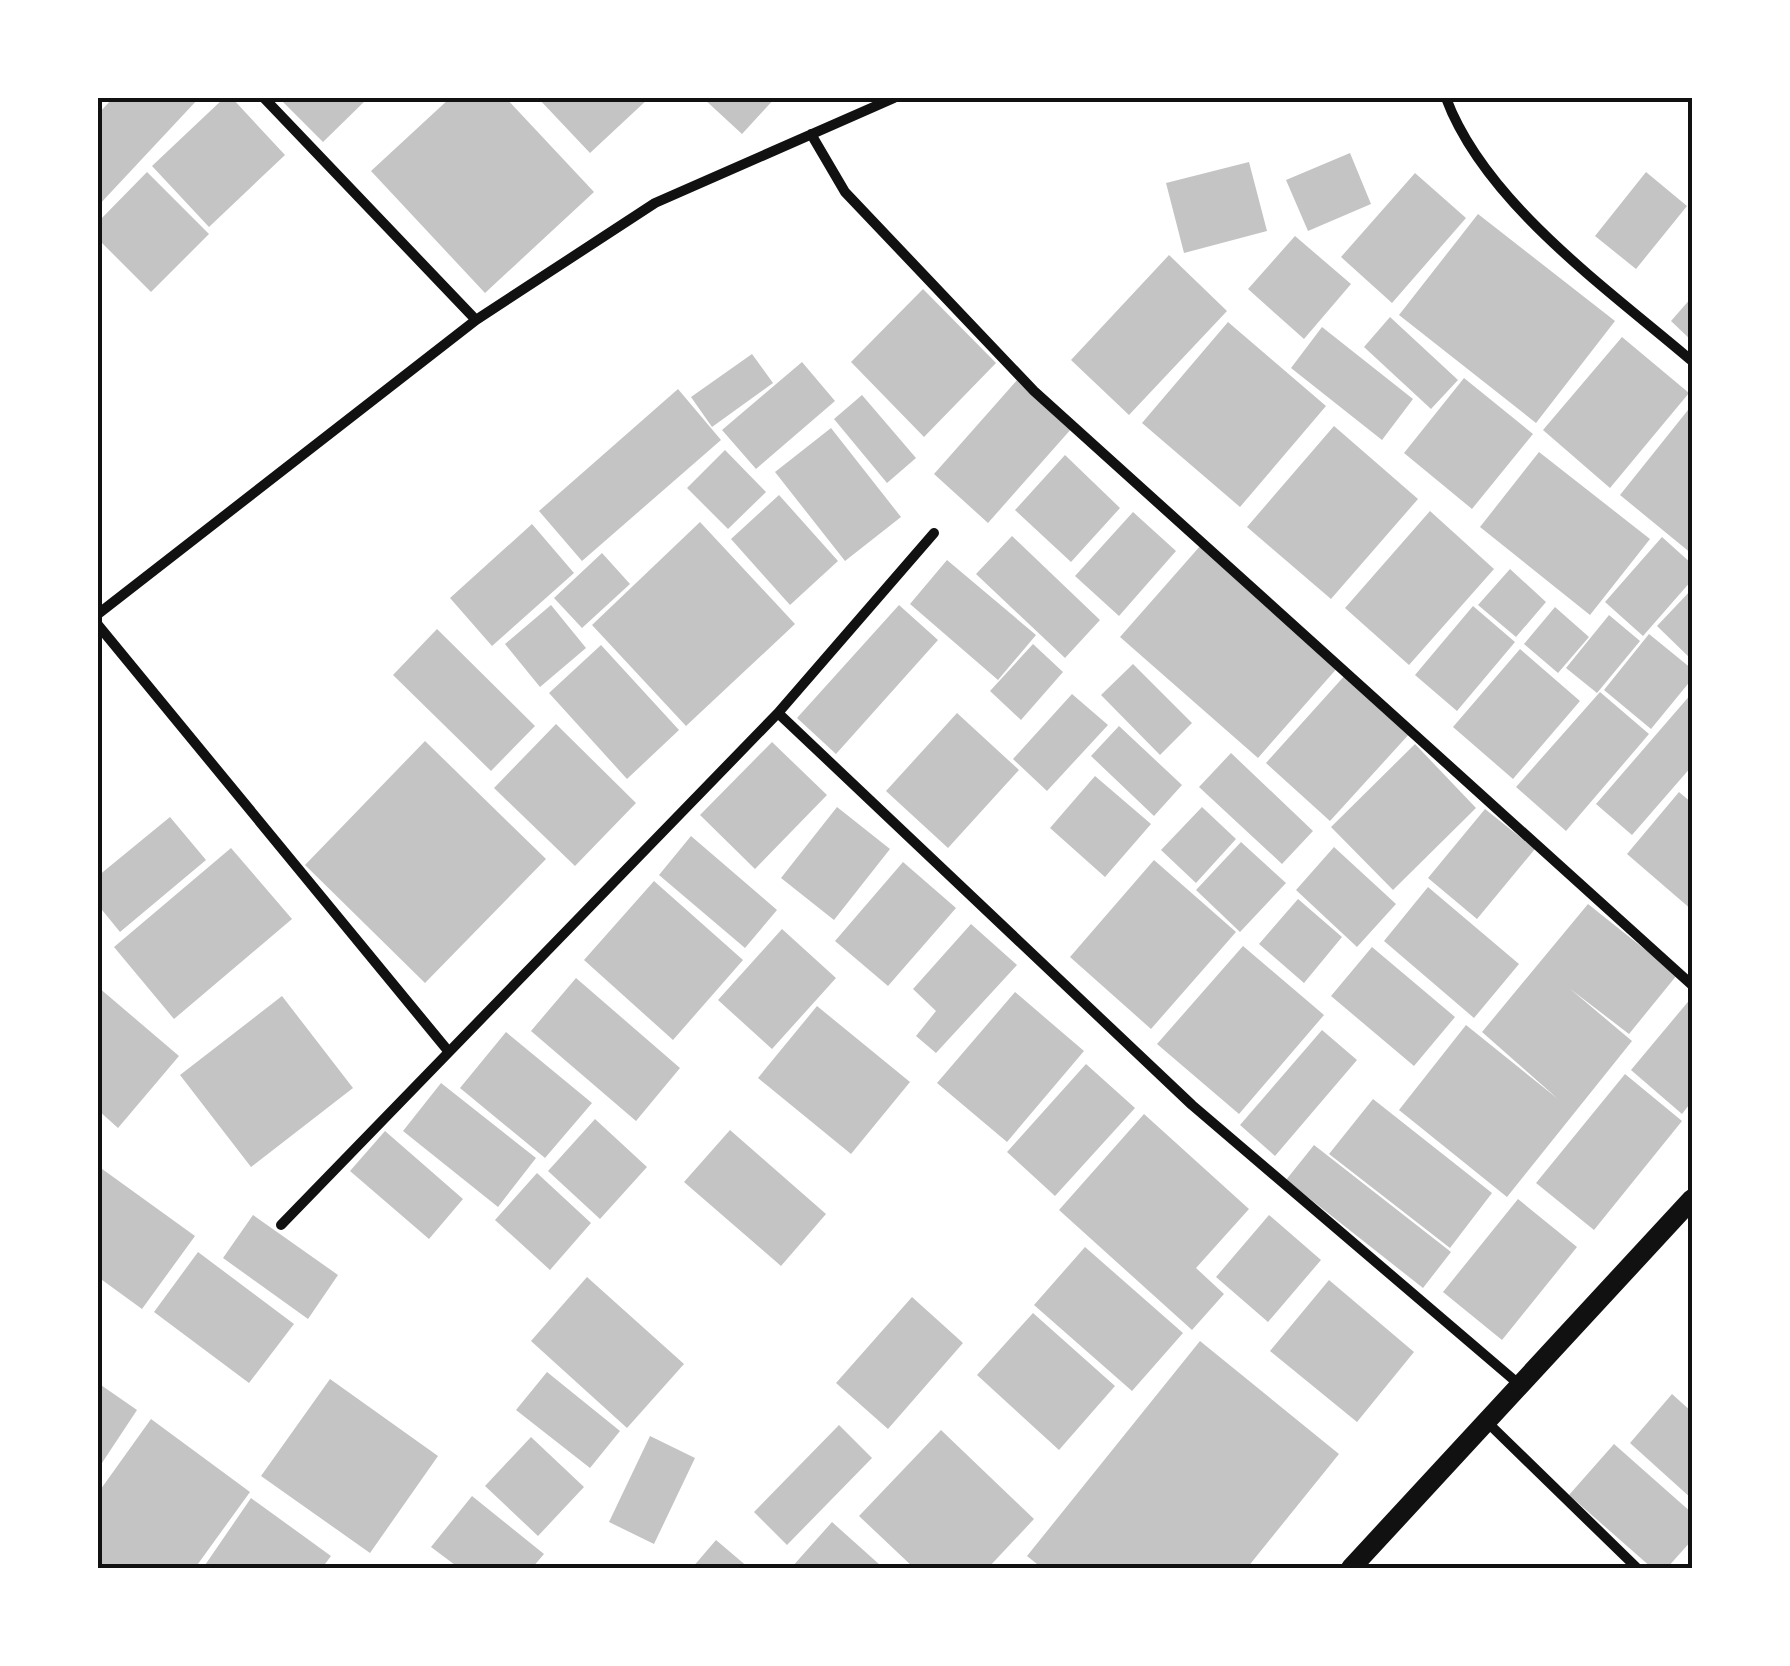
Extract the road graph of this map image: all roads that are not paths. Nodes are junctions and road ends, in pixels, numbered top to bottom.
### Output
1 (264, 98) edge
2 (891, 98) edge
3 (1446, 98) edge
4 (811, 134) junction
5 (476, 320) junction
6 (1692, 361) edge
7 (934, 533) dead end
8 (98, 614) edge
9 (98, 624) edge
10 (778, 714) junction
11 (1692, 985) edge
12 (449, 1052) junction
13 (1692, 1199) edge
14 (282, 1224) dead end
15 (1521, 1386) junction
16 (1487, 1422) junction
17 (1350, 1568) edge
18 (1637, 1568) edge

1 - 5 street
2 - 4 street
3 - 6 street
4 - 5 street
4 - 11 street
5 - 8 street
7 - 10 street
9 - 12 street
10 - 12 street
10 - 15 street
12 - 14 street
13 - 15 main road
15 - 16 main road
16 - 17 main road
16 - 18 street

